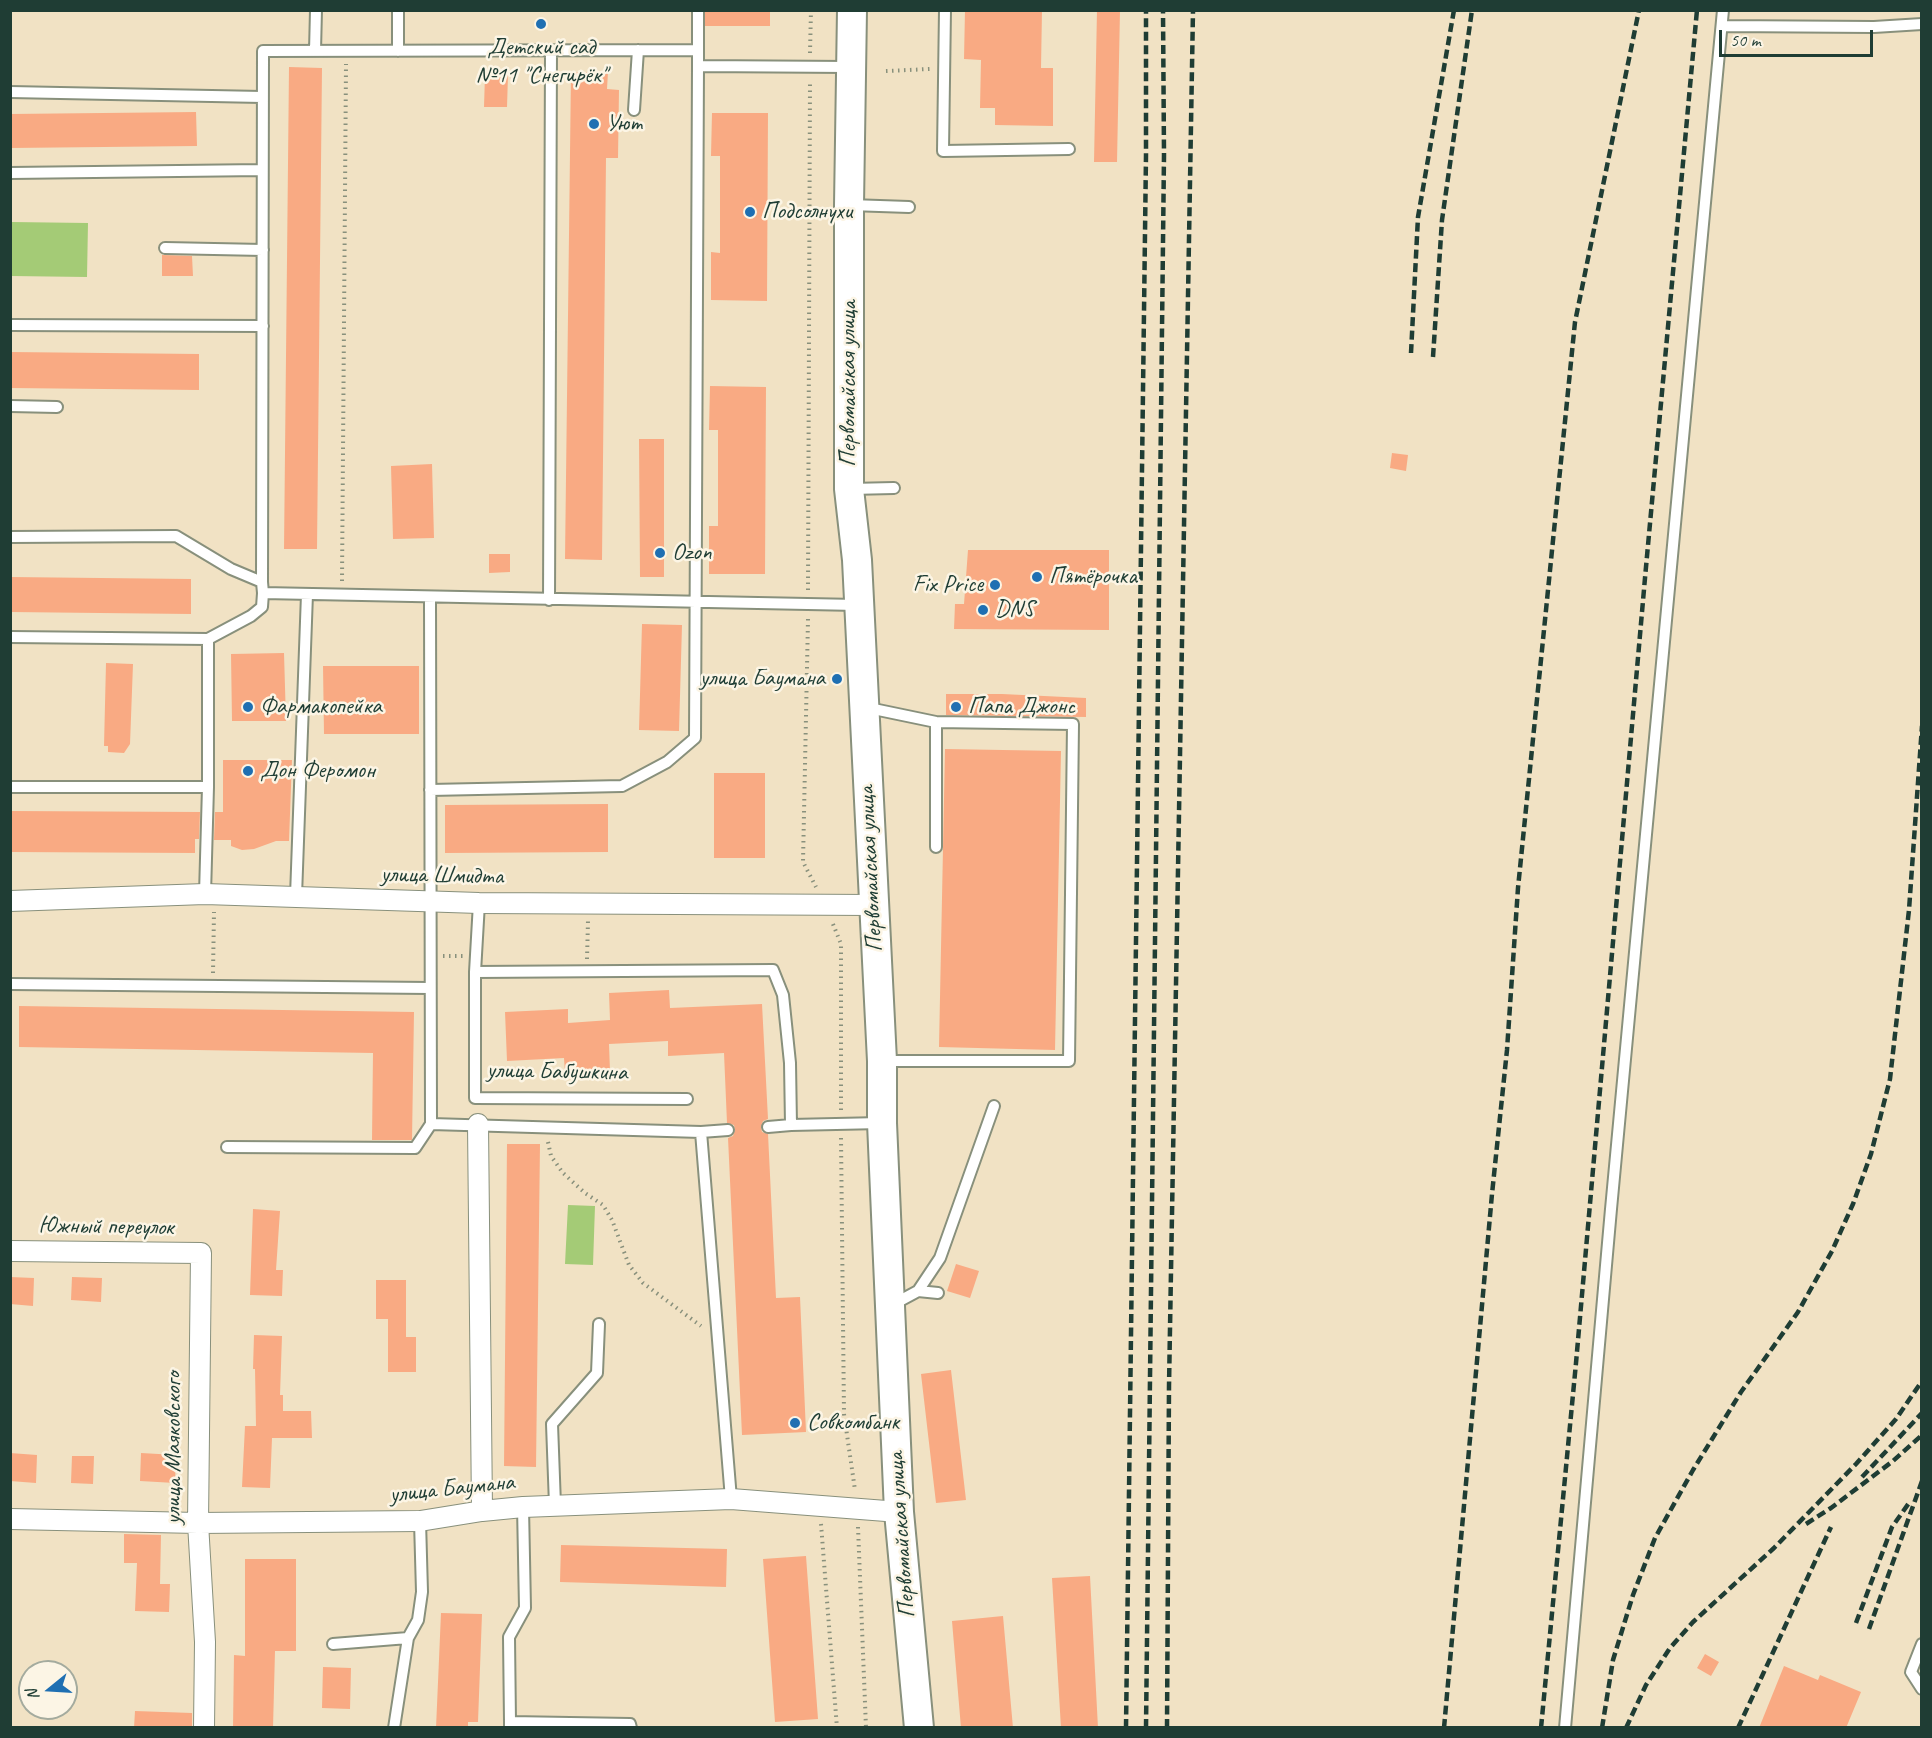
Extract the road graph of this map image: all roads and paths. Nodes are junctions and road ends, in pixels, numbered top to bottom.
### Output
1 (316, 10) edge
2 (398, 10) edge
3 (698, 10) edge
4 (811, 10) edge
5 (852, 10) edge
6 (945, 10) edge
7 (1723, 10) edge
8 (1922, 24) edge
9 (1722, 26) junction
10 (638, 50) junction
11 (698, 50) junction
12 (315, 51) junction
13 (346, 51) junction
14 (398, 51) junction
15 (551, 51) junction
16 (810, 65) junction
17 (698, 66) junction
18 (853, 67) junction
19 (944, 69) junction
20 (886, 71) dead end
21 (10, 92) edge
22 (262, 97) junction
23 (634, 110) dead end
24 (1069, 149) dead end
25 (262, 170) junction
26 (10, 173) edge
27 (849, 205) junction
28 (909, 207) dead end
29 (165, 248) dead end
30 (263, 249) junction
31 (10, 325) edge
32 (263, 326) junction
33 (10, 406) edge
34 (57, 407) dead end
35 (894, 488) dead end
36 (849, 489) junction
37 (10, 537) edge
38 (263, 588) junction
39 (307, 594) junction
40 (342, 595) junction
41 (430, 597) junction
42 (549, 600) junction
43 (697, 603) junction
44 (808, 605) junction
45 (858, 605) junction
46 (10, 638) edge
47 (208, 639) junction
48 (864, 707) junction
49 (936, 722) junction
50 (10, 787) edge
51 (208, 787) junction
52 (430, 790) junction
53 (936, 848) dead end
54 (210, 894) junction
55 (296, 896) junction
56 (10, 901) edge
57 (430, 902) junction
58 (479, 903) junction
59 (588, 903) junction
60 (825, 905) junction
61 (873, 906) junction
62 (430, 956) junction
63 (476, 956) junction
64 (587, 971) junction
65 (475, 972) junction
66 (10, 984) edge
67 (213, 986) junction
68 (430, 988) junction
69 (882, 1061) junction
70 (687, 1099) dead end
71 (994, 1106) dead end
72 (882, 1123) junction
73 (430, 1124) junction
74 (478, 1124) junction
75 (841, 1124) junction
76 (791, 1125) junction
77 (545, 1126) junction
78 (768, 1127) dead end
79 (728, 1130) dead end
80 (701, 1132) junction
81 (227, 1147) dead end
82 (10, 1251) edge
83 (201, 1253) joint
84 (918, 1291) junction
85 (939, 1293) dead end
86 (889, 1306) junction
87 (599, 1324) dead end
88 (718, 1338) junction
89 (731, 1499) junction
90 (819, 1505) junction
91 (555, 1506) junction
92 (523, 1507) junction
93 (857, 1508) junction
94 (482, 1510) junction
95 (899, 1512) junction
96 (10, 1519) edge
97 (420, 1521) junction
98 (198, 1523) junction
99 (408, 1638) junction
100 (333, 1644) dead end
101 (1922, 1644) edge
102 (1922, 1689) edge
103 (510, 1725) edge
104 (204, 1728) edge
105 (394, 1728) edge
106 (631, 1728) edge
107 (837, 1728) edge
108 (866, 1728) edge
109 (919, 1728) edge
110 (1565, 1728) edge

1 - 12 lane
2 - 14 lane
3 - 11 lane
4 - 16 path
5 - 18 main road, Первомайская улица
6 - 19 lane
7 - 9 lane
8 - 9 lane
9 - 110 lane
10 - 11 lane
10 - 15 lane
10 - 23 lane
11 - 17 lane
12 - 13 lane
12 - 22 lane
13 - 14 lane
13 - 40 path
14 - 15 lane
15 - 42 lane
16 - 17 lane
16 - 18 lane
16 - 44 path
17 - 43 lane
18 - 27 main road, Первомайская улица
19 - 20 path
19 - 24 lane
21 - 22 lane
22 - 25 lane
25 - 26 lane
25 - 30 lane
27 - 28 lane
27 - 36 main road, Первомайская улица
29 - 30 lane
30 - 32 lane
31 - 32 lane
32 - 38 lane
33 - 34 lane
35 - 36 lane
36 - 45 main road, Первомайская улица
37 - 38 lane
38 - 39 lane
38 - 47 lane
39 - 40 lane
39 - 55 lane
40 - 41 lane
41 - 42 lane
41 - 52 lane
42 - 43 lane
43 - 44 lane
43 - 52 lane
44 - 45 lane
44 - 60 path
45 - 48 main road, Первомайская улица
46 - 47 lane
47 - 51 lane
48 - 49 lane
48 - 61 main road, Первомайская улица
49 - 53 lane
49 - 69 lane
50 - 51 lane
51 - 54 lane
52 - 57 lane
54 - 55 street, улица Шмидта
54 - 56 street, улица Шмидта
54 - 67 path
55 - 57 street, улица Шмидта
57 - 58 street, улица Шмидта
57 - 62 lane
58 - 59 street, улица Шмидта
58 - 63 lane, улица Бабушкина
59 - 60 street, улица Шмидта
59 - 64 path
60 - 61 street, улица Шмидта
60 - 75 path
61 - 69 main road, Первомайская улица
62 - 63 path
62 - 68 lane
63 - 65 lane, улица Бабушкина
64 - 65 lane
64 - 76 lane
65 - 70 lane, улица Бабушкина
66 - 67 lane
67 - 68 lane
68 - 73 lane
69 - 72 main road, Первомайская улица
71 - 84 lane
72 - 75 lane
72 - 86 main road, Первомайская улица
73 - 74 lane
73 - 81 lane
74 - 77 lane
74 - 94 street
75 - 76 lane
75 - 93 path
76 - 78 lane
77 - 80 lane
77 - 88 path
79 - 80 lane
80 - 88 lane
82 - 83 street, Южный переулок
83 - 98 street, улица Маяковского
84 - 85 lane
84 - 86 lane
86 - 95 main road, Первомайская улица
87 - 91 lane
88 - 89 lane
89 - 90 street, улица Баумана
89 - 91 street, улица Баумана
90 - 93 street, улица Баумана
90 - 107 path
91 - 92 street, улица Баумана
92 - 94 street, улица Баумана
92 - 103 lane
93 - 95 street, улица Баумана
93 - 108 path
94 - 97 street, улица Баумана
95 - 109 main road, Первомайская улица
96 - 98 street, улица Баумана
97 - 98 street, улица Баумана
97 - 99 lane
98 - 104 street, улица Маяковского
99 - 100 lane
99 - 105 lane
101 - 102 lane
103 - 106 lane

